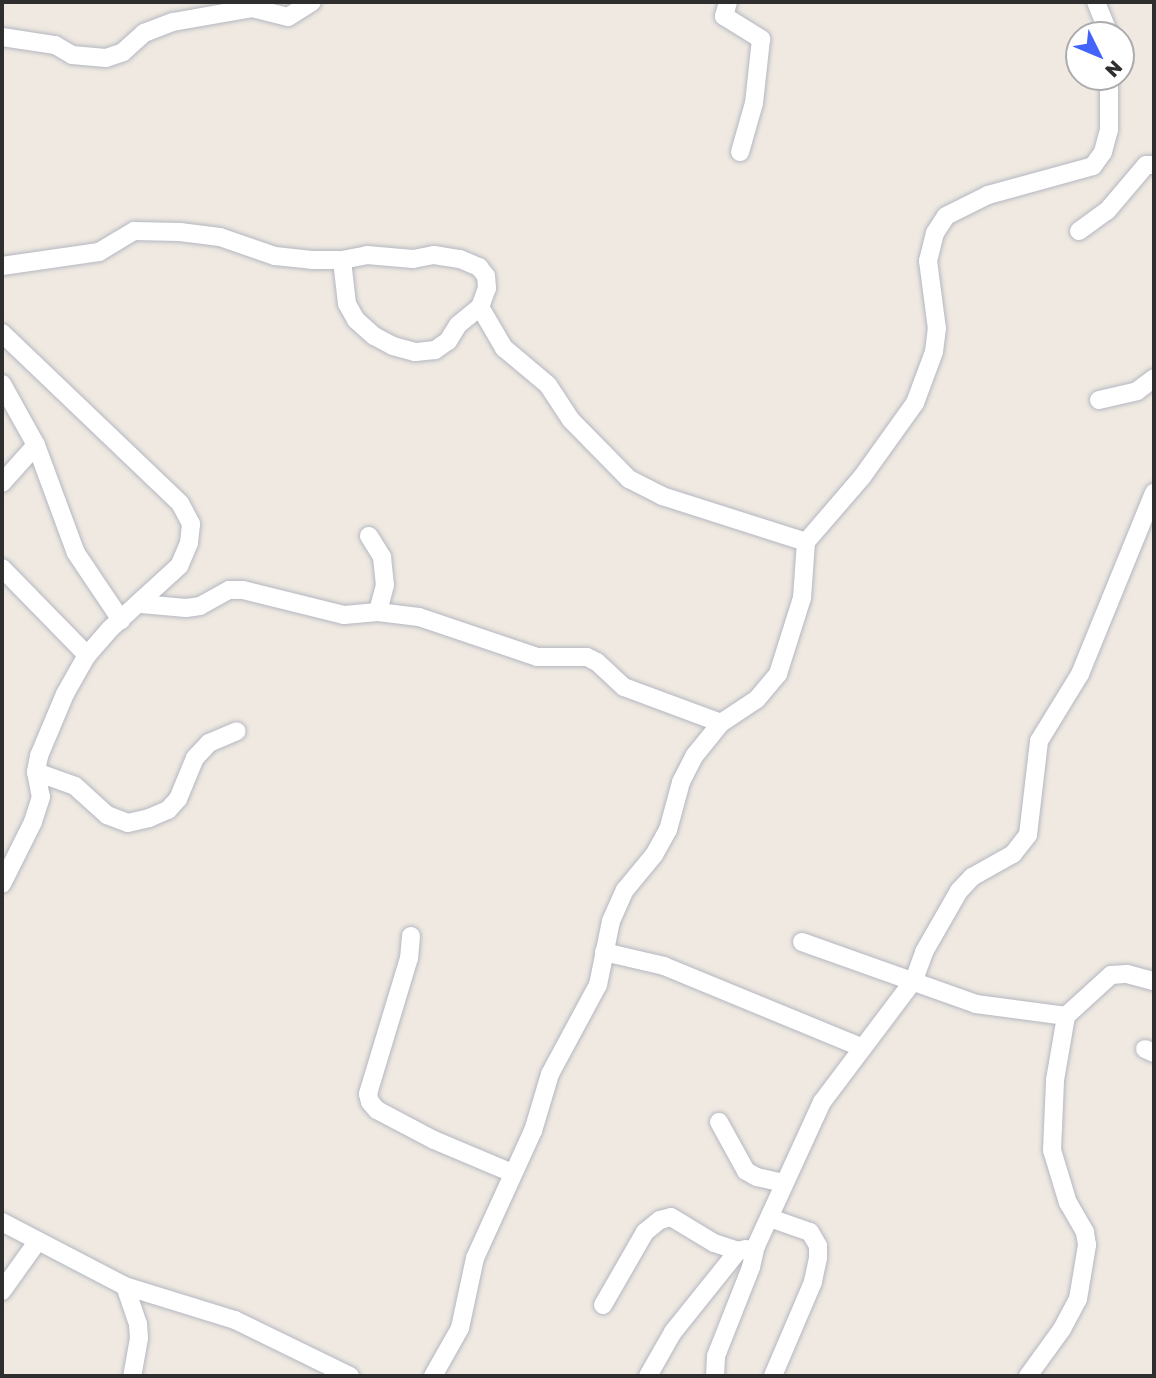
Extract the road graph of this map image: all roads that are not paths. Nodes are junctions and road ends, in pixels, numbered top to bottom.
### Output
1 (312, 2) edge
2 (728, 2) edge
3 (1096, 2) edge
4 (1103, 21) edge
5 (2, 37) edge
6 (1109, 91) edge
7 (740, 152) dead end
8 (1154, 164) edge
9 (1079, 231) dead end
10 (342, 260) junction
11 (2, 266) edge
12 (480, 307) junction
13 (2, 333) edge
14 (1154, 378) edge
15 (2, 384) edge
16 (1099, 400) dead end
17 (36, 445) junction
18 (2, 483) edge
19 (1154, 493) edge
20 (369, 536) dead end
21 (806, 542) junction
22 (2, 568) edge
23 (141, 604) junction
24 (378, 612) junction
25 (121, 620) junction
26 (88, 655) junction
27 (721, 723) junction
28 (237, 731) dead end
29 (36, 772) junction
30 (2, 884) edge
31 (411, 936) dead end
32 (803, 942) dead end
33 (604, 952) junction
34 (914, 980) junction
35 (1154, 981) edge
36 (1066, 1016) junction
37 (861, 1047) junction
38 (719, 1122) dead end
39 (512, 1173) junction
40 (783, 1183) junction
41 (770, 1218) junction
42 (2, 1222) edge
43 (37, 1242) junction
44 (756, 1246) junction
45 (738, 1251) junction
46 (125, 1286) junction
47 (2, 1290) edge
48 (603, 1305) dead end
49 (132, 1376) edge
50 (350, 1376) edge
51 (433, 1376) edge
52 (648, 1376) edge
53 (715, 1376) edge
54 (773, 1376) edge
55 (1028, 1376) edge

1 - 5 street
2 - 7 street
3 - 4 street
6 - 21 street
8 - 9 street
10 - 11 street
10 - 12 street
10 - 12 street
12 - 21 street
13 - 23 street
14 - 16 street
15 - 17 street
17 - 18 street
17 - 25 street
19 - 34 street
20 - 24 street
21 - 27 street
22 - 26 street
23 - 24 street
23 - 25 street
24 - 27 street
25 - 26 street
26 - 29 street
27 - 33 street
28 - 29 street
29 - 30 street
31 - 39 street
32 - 34 street
33 - 37 street
33 - 39 street
34 - 36 street
34 - 37 street
35 - 36 street
36 - 55 street
37 - 40 street
38 - 40 street
39 - 51 street
40 - 41 street
41 - 44 street
41 - 54 street
42 - 43 street
43 - 46 street
43 - 47 street
44 - 45 street
44 - 53 street
45 - 48 street
45 - 52 street
46 - 49 street
46 - 50 street

